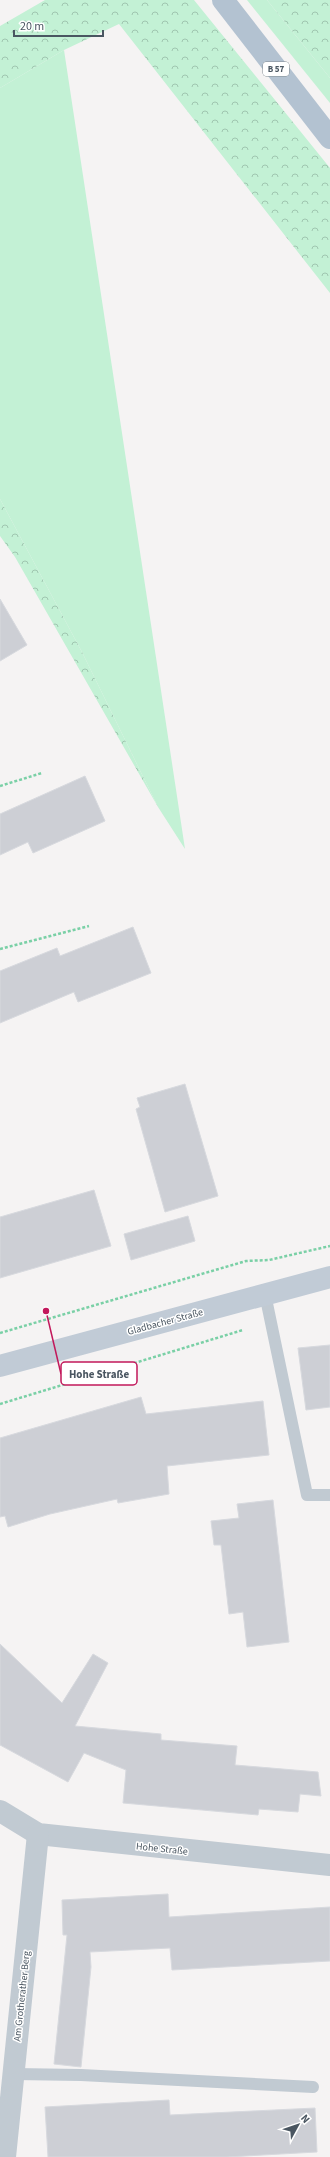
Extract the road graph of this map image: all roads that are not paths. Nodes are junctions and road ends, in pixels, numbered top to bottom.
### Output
1 (223, 0) edge
2 (330, 138) edge
3 (330, 1277) edge
4 (265, 1294) junction
5 (0, 1366) edge
6 (330, 1495) edge
7 (0, 1811) edge
8 (38, 1834) junction
9 (330, 1866) edge
10 (14, 2074) junction
11 (313, 2087) dead end
12 (5, 2157) edge

1 - 2 main road, B 57
3 - 4 street, Gladbacher Straße
4 - 5 street, Gladbacher Straße
4 - 6 lane
7 - 8 street, Hohe Straße
8 - 9 street, Hohe Straße
8 - 10 street, Am Grotherather Berg
10 - 11 lane
10 - 12 street, Am Grotherather Berg

